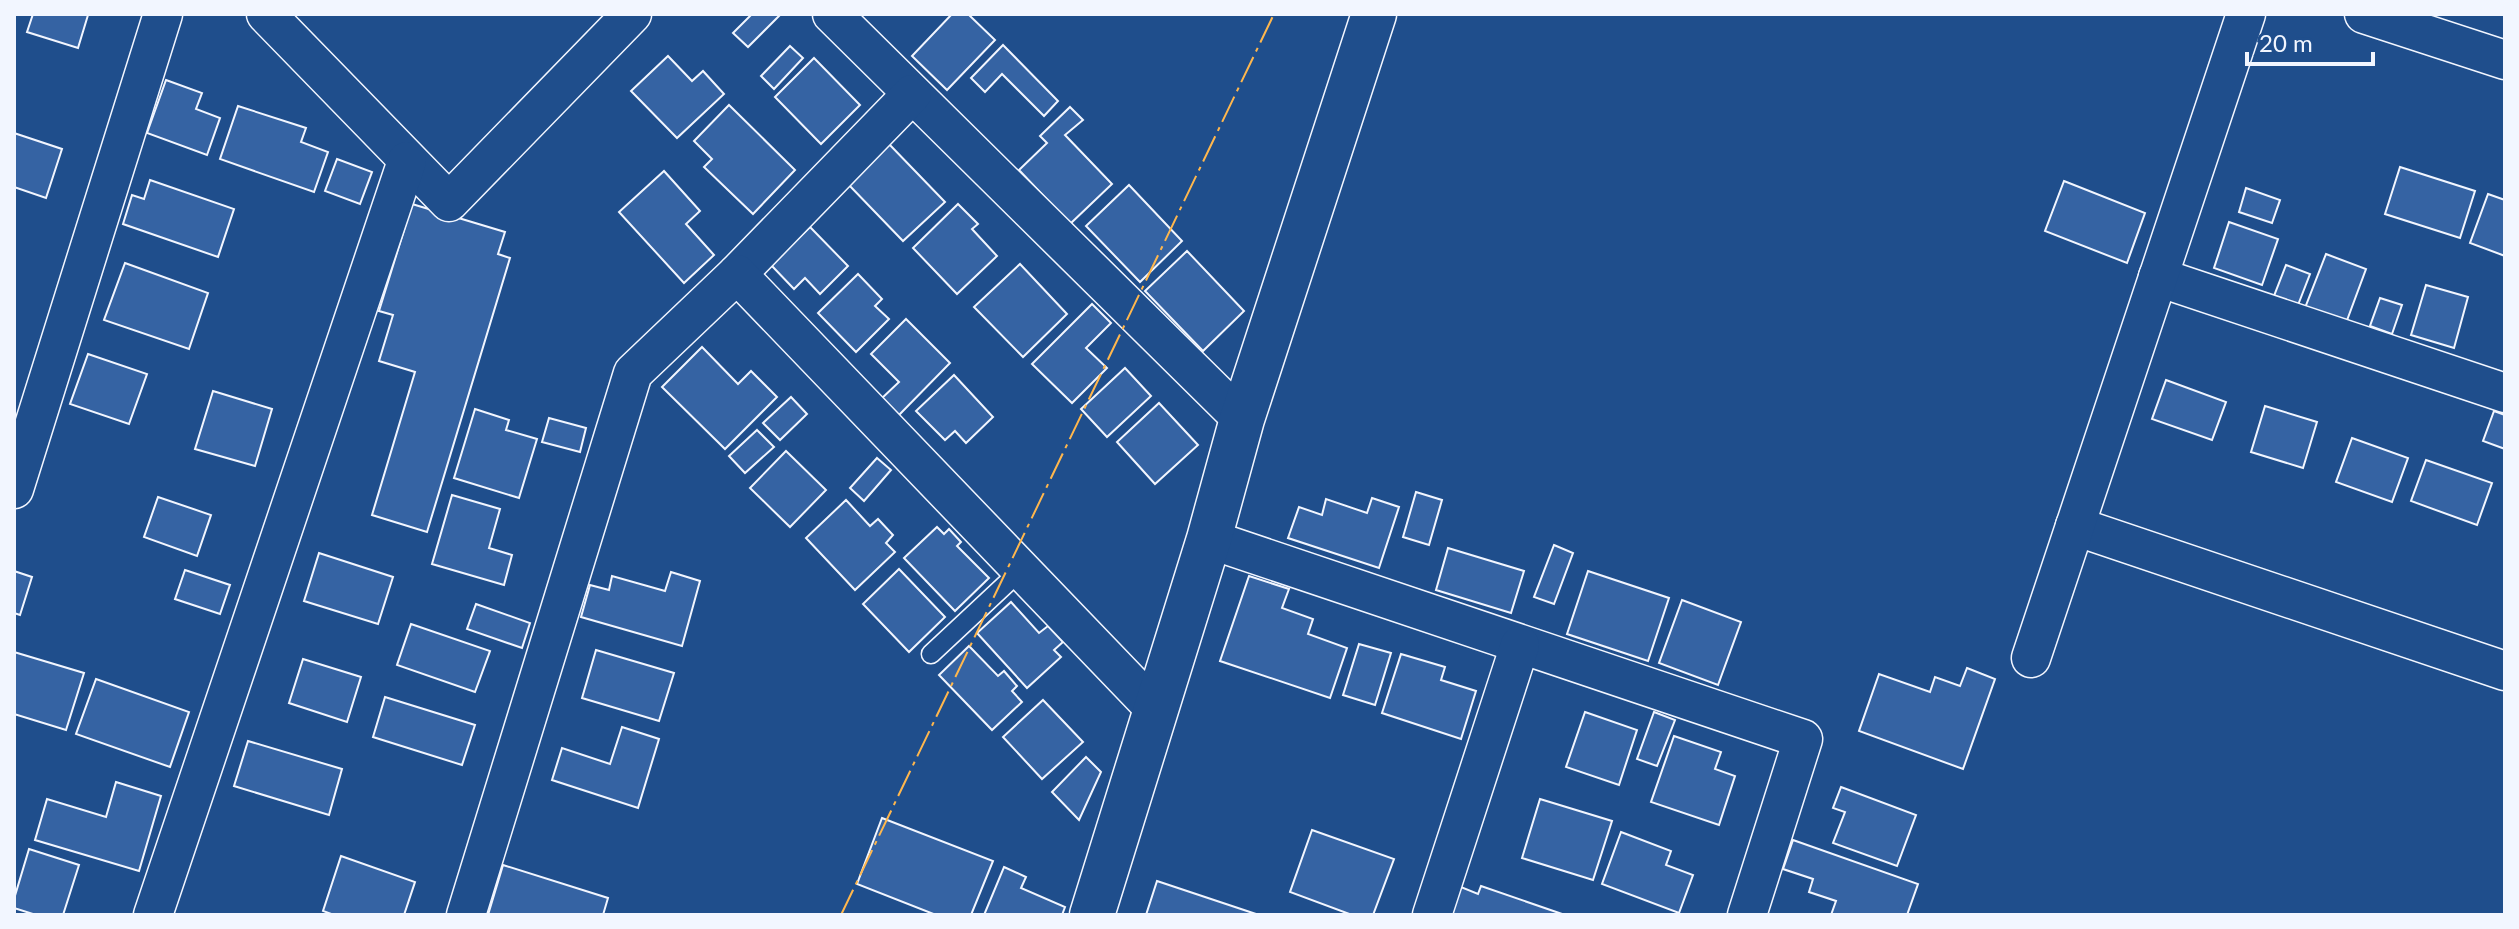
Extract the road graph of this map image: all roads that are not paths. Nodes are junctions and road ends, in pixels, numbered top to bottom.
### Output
1 (163, 14) edge
2 (266, 14) edge
3 (632, 14) edge
4 (832, 14) edge
5 (1374, 14) edge
6 (2246, 14) edge
7 (2364, 14) edge
8 (2505, 60) edge
9 (912, 94) junction
10 (407, 161) junction
11 (737, 274) junction
12 (2158, 277) junction
13 (2505, 393) edge
14 (1242, 419) junction
15 (14, 489) edge
16 (2075, 526) junction
17 (1209, 539) junction
18 (1021, 570) junction
19 (1520, 645) junction
20 (931, 654) dead end
21 (2031, 658) dead end
22 (2505, 671) edge
23 (1155, 709) junction
24 (153, 915) edge
25 (466, 915) edge
26 (1092, 915) edge
27 (1432, 915) edge
28 (1747, 915) edge

1 - 15 street
2 - 10 street
3 - 10 street
4 - 9 street
5 - 14 street
6 - 12 street
7 - 8 street
9 - 11 street
9 - 14 street
10 - 24 street
11 - 18 street
11 - 25 street
12 - 13 street
12 - 16 street
14 - 17 street
16 - 21 street
16 - 22 street
17 - 19 street
17 - 23 street
18 - 20 lane
18 - 23 street
19 - 27 street
19 - 28 street
23 - 26 street

